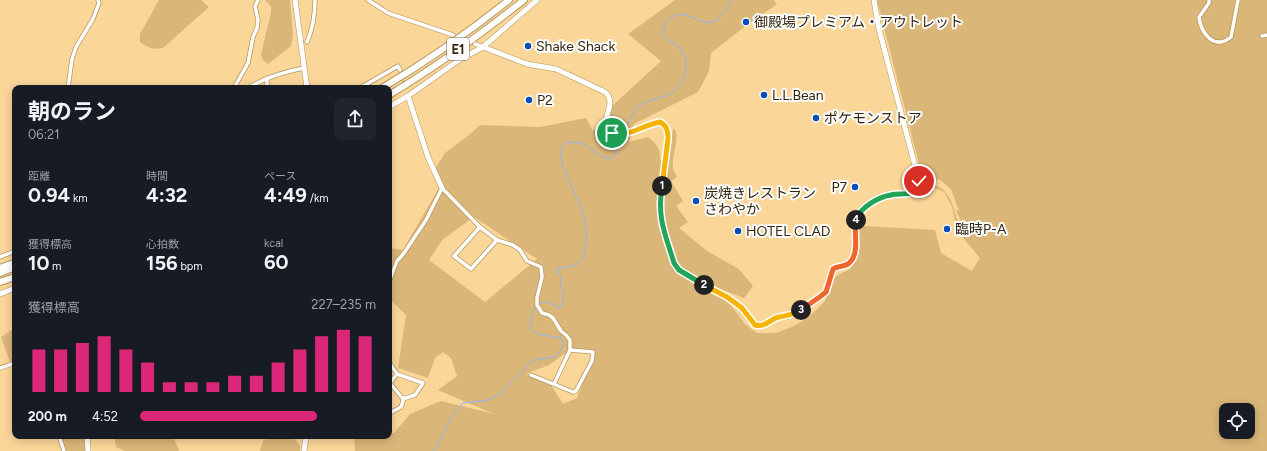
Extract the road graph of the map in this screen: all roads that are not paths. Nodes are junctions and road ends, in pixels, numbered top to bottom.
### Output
1 (98, 0) edge
2 (258, 0) edge
3 (295, 0) edge
4 (315, 0) edge
5 (368, 0) edge
6 (509, 0) edge
7 (524, 0) edge
8 (537, 0) edge
9 (874, 0) edge
10 (1208, 0) edge
11 (1238, 0) edge
12 (1267, 34) edge
13 (453, 35) dead end
14 (1262, 36) dead end
15 (307, 42) dead end
16 (475, 44) dead end
17 (483, 47) junction
18 (304, 68) junction
19 (400, 70) dead end
20 (266, 78) junction
21 (68, 85) edge
22 (236, 85) edge
23 (253, 85) edge
24 (267, 85) edge
25 (307, 85) edge
26 (365, 85) edge
27 (387, 85) edge
28 (392, 92) edge
29 (407, 93) junction
30 (392, 105) edge
31 (442, 188) junction
32 (480, 227) junction
33 (497, 240) junction
34 (12, 252) edge
35 (0, 257) edge
36 (12, 264) edge
37 (0, 268) edge
38 (12, 268) edge
39 (0, 272) edge
40 (392, 274) edge
41 (12, 278) edge
42 (0, 282) edge
43 (12, 289) edge
44 (0, 294) edge
45 (570, 350) junction
46 (12, 364) edge
47 (392, 367) edge
48 (0, 368) edge
49 (396, 374) junction
50 (531, 375) dead end
51 (392, 380) edge
52 (554, 384) junction
53 (392, 385) edge
54 (404, 398) junction
55 (392, 412) edge
56 (60, 439) edge
57 (87, 439) edge
58 (306, 439) edge
59 (64, 451) edge
60 (88, 451) edge
61 (304, 451) edge

1 - 21 street
2 - 22 street
3 - 18 street
4 - 15 street
5 - 13 street
6 - 27 highway, E1
7 - 28 highway, E1
8 - 17 street
9 - 17 street
10 - 11 street
12 - 14 street
16 - 17 street
17 - 29 street
18 - 20 street
18 - 25 street
19 - 26 street
20 - 23 street
20 - 24 street
29 - 30 street
29 - 31 street
31 - 32 street
31 - 40 street
32 - 33 street
32 - 33 street
33 - 45 street
34 - 35 street
36 - 37 highway
38 - 39 highway
41 - 42 highway
43 - 44 street
45 - 52 street
45 - 52 street
46 - 48 street
47 - 49 street
49 - 51 street
49 - 54 street
50 - 52 street
53 - 54 street
54 - 55 street
56 - 59 street
57 - 60 street
58 - 61 street

